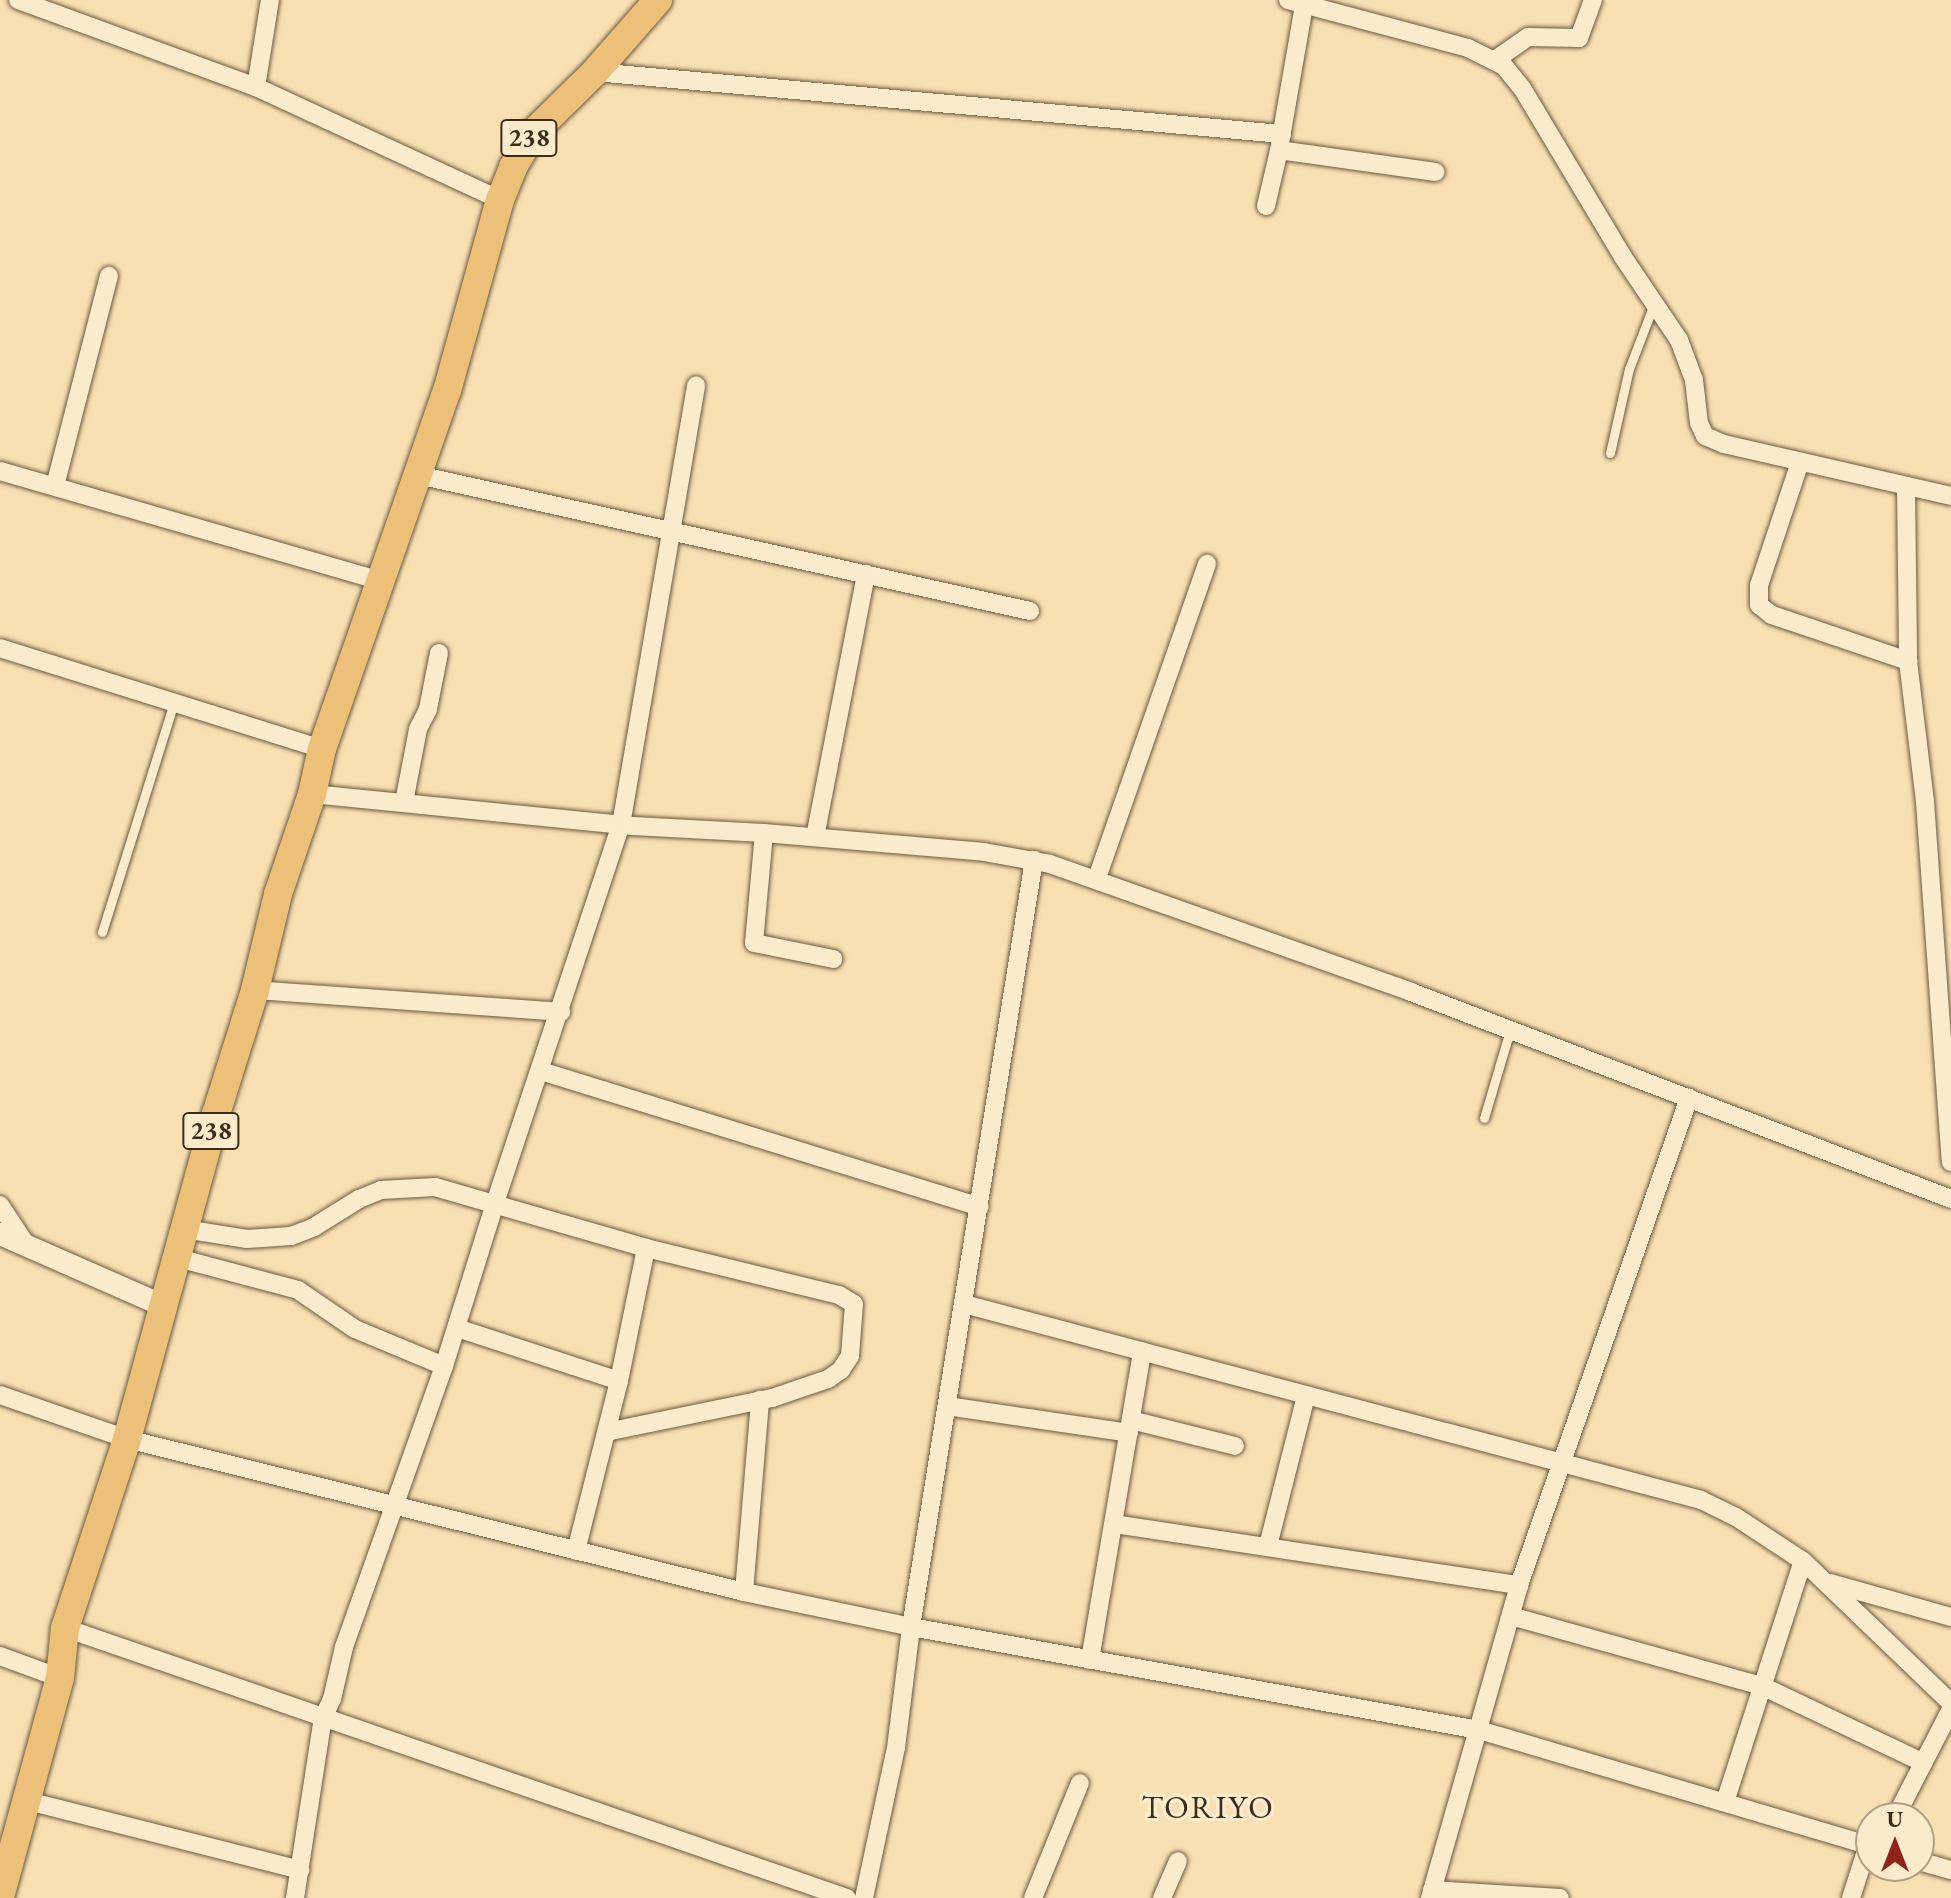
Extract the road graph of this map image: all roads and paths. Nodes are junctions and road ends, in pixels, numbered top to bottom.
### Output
1 (18, 0) edge
2 (270, 0) edge
3 (1593, 0) edge
4 (653, 1) edge
5 (1299, 2) edge
6 (1495, 60) junction
7 (595, 72) junction
8 (256, 87) junction
9 (1280, 142) junction
10 (1435, 172) dead end
11 (500, 200) junction
12 (1266, 206) dead end
13 (109, 276) dead end
14 (1654, 304) junction
15 (696, 385) dead end
16 (1610, 453) dead end
17 (1800, 462) junction
18 (0, 471) edge
19 (418, 475) junction
20 (55, 486) junction
21 (1906, 487) junction
22 (1951, 496) edge
23 (669, 532) junction
24 (1207, 564) dead end
25 (866, 574) junction
26 (382, 581) junction
27 (1030, 611) dead end
28 (0, 648) edge
29 (439, 653) dead end
30 (1908, 661) junction
31 (173, 705) junction
32 (322, 749) junction
33 (312, 794) junction
34 (404, 802) junction
35 (621, 825) junction
36 (764, 833) junction
37 (815, 837) junction
38 (1034, 860) junction
39 (1097, 878) junction
40 (102, 932) dead end
41 (833, 959) dead end
42 (255, 990) junction
43 (561, 1012) junction
44 (1510, 1030) junction
45 (541, 1071) junction
46 (1689, 1098) junction
47 (1484, 1118) dead end
48 (1951, 1162) edge
49 (1951, 1199) edge
50 (0, 1205) edge
51 (494, 1206) junction
52 (979, 1207) junction
53 (184, 1229) junction
54 (0, 1234) edge
55 (27, 1246) junction
56 (646, 1248) junction
57 (178, 1258) junction
58 (964, 1304) junction
59 (164, 1306) junction
60 (457, 1328) junction
61 (1142, 1351) junction
62 (444, 1366) junction
63 (619, 1381) junction
64 (0, 1395) edge
65 (1306, 1396) junction
66 (760, 1400) junction
67 (947, 1406) junction
68 (1130, 1426) junction
69 (606, 1432) junction
70 (127, 1439) junction
71 (1235, 1446) dead end
72 (1560, 1460) junction
73 (395, 1506) junction
74 (1114, 1524) junction
75 (1268, 1546) junction
76 (576, 1551) junction
77 (1803, 1561) junction
78 (1826, 1582) junction
79 (1519, 1585) junction
80 (744, 1592) junction
81 (1511, 1616) junction
82 (1951, 1617) edge
83 (911, 1627) junction
84 (65, 1628) junction
85 (0, 1656) edge
86 (1090, 1660) junction
87 (60, 1678) junction
88 (1762, 1686) junction
89 (1951, 1703) edge
90 (1951, 1709) edge
91 (323, 1718) junction
92 (1479, 1730) junction
93 (1924, 1763) junction
94 (1080, 1783) dead end
95 (28, 1801) junction
96 (1725, 1802) junction
97 (1903, 1802) edge
98 (1855, 1842) edge
99 (1178, 1861) dead end
100 (300, 1870) junction
101 (1431, 1894) edge
102 (0, 1897) edge
103 (837, 1897) edge
104 (295, 1898) edge
105 (864, 1898) edge
106 (1033, 1898) edge
107 (1162, 1898) edge
108 (1560, 1898) edge

1 - 8 street
2 - 8 street
3 - 6 street
4 - 7 main road, 238
5 - 6 street
5 - 9 street
6 - 14 street
7 - 9 street
7 - 11 main road, 238
8 - 11 street
9 - 10 street
9 - 12 street
11 - 19 main road, 238
13 - 20 street
14 - 16 lane
14 - 17 street
15 - 23 street
17 - 21 street
17 - 30 street
18 - 20 street
19 - 23 street
19 - 26 main road, 238
20 - 26 street
21 - 22 street
21 - 30 street
23 - 25 street
23 - 35 street
24 - 39 street
25 - 27 street
25 - 37 street
26 - 32 main road, 238
28 - 31 street
29 - 34 street
30 - 48 street
31 - 32 street
31 - 40 lane
32 - 33 main road, 238
33 - 34 street
33 - 42 main road, 238
34 - 35 street
35 - 36 street
35 - 43 street
36 - 37 street
36 - 41 street
37 - 38 street
38 - 39 street
38 - 52 street
39 - 44 street
42 - 43 street
42 - 53 main road, 238
43 - 45 street
44 - 46 street
44 - 47 lane
45 - 51 street
45 - 52 street
46 - 49 street
46 - 72 street
50 - 55 street
51 - 53 street
51 - 56 street
51 - 60 street
52 - 58 street
53 - 57 main road, 238
54 - 55 street
55 - 59 street
56 - 63 street
56 - 66 street
57 - 59 main road, 238
57 - 62 street
58 - 61 street
58 - 67 street
59 - 70 main road, 238
60 - 62 street
60 - 63 street
61 - 65 street
61 - 68 street
62 - 73 street
63 - 69 street
64 - 70 street
65 - 72 street
65 - 75 street
66 - 69 street
66 - 80 street
67 - 68 street
67 - 83 street
68 - 71 street
68 - 74 street
69 - 76 street
70 - 73 street
70 - 84 main road, 238
72 - 77 street
72 - 79 street
73 - 76 street
73 - 91 street
74 - 75 street
74 - 86 street
75 - 79 street
76 - 80 street
77 - 78 street
77 - 88 street
78 - 82 street
78 - 89 street
79 - 81 street
80 - 83 street
81 - 88 street
81 - 92 street
83 - 86 street
83 - 105 street
84 - 87 main road, 238
84 - 91 street
85 - 87 street
86 - 92 street
87 - 95 main road, 238
88 - 93 street
88 - 96 street
90 - 93 street
91 - 100 street
91 - 103 street
92 - 96 street
92 - 101 street
93 - 97 street
94 - 106 street
95 - 100 street
95 - 102 main road, 238
96 - 98 street
99 - 107 street
100 - 104 street
101 - 108 street

